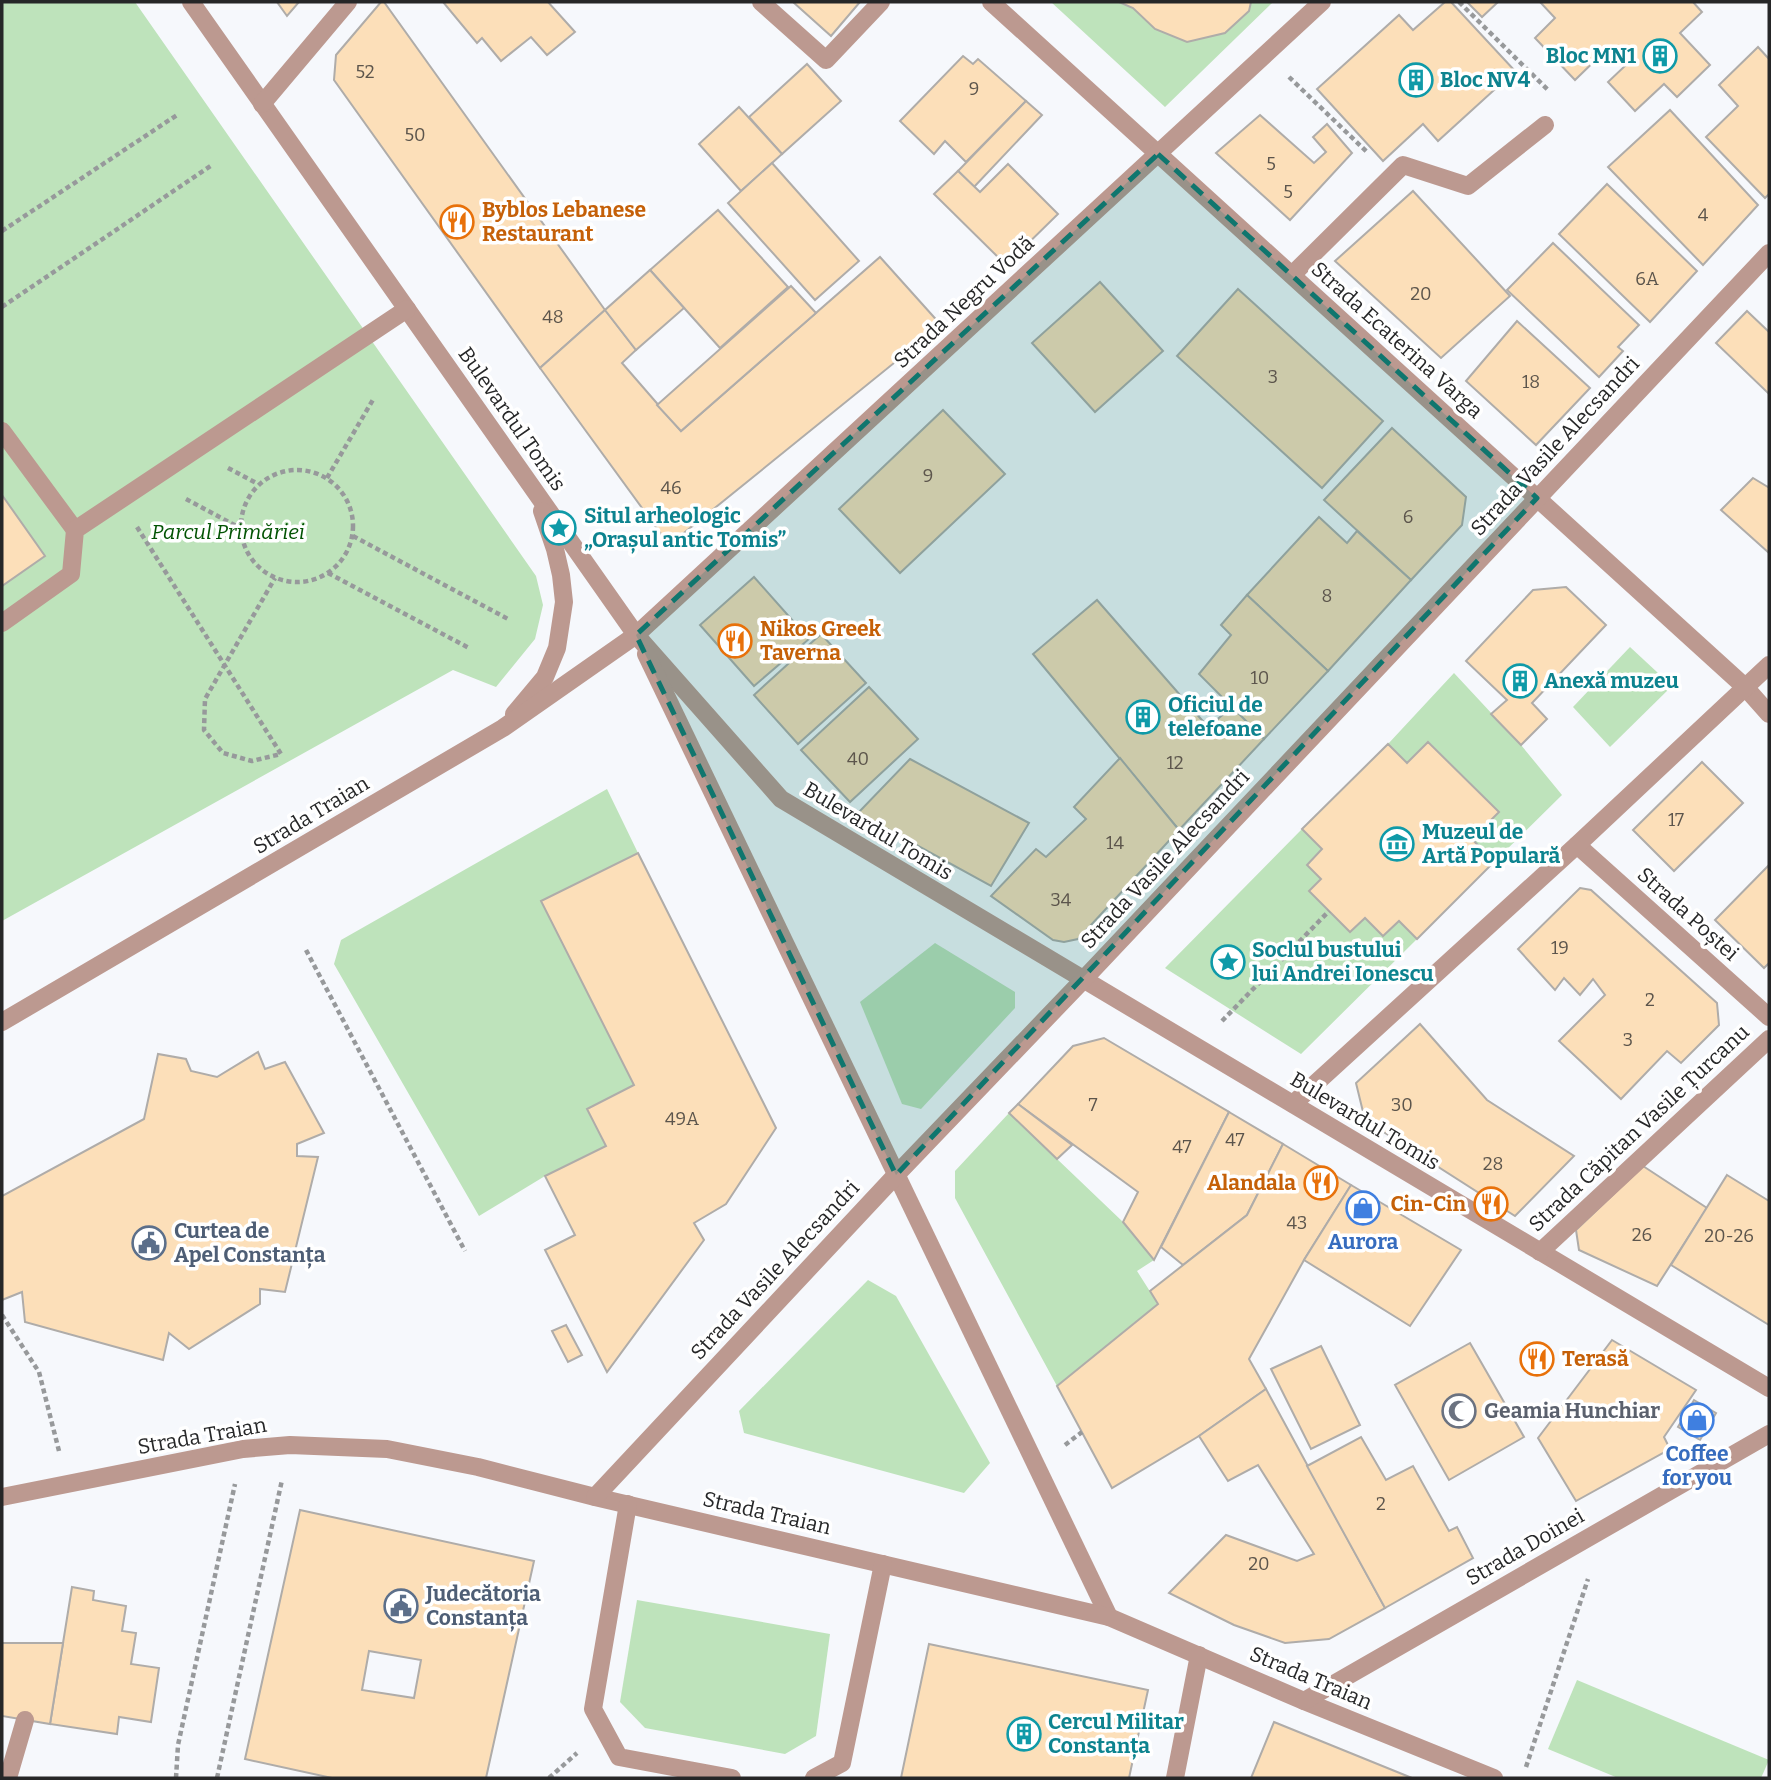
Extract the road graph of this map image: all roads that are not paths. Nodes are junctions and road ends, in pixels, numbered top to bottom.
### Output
1 (191, 2) edge
2 (348, 2) edge
3 (761, 2) edge
4 (881, 2) edge
5 (991, 2) edge
6 (1322, 2) edge
7 (262, 104) junction
8 (1545, 125) road end
9 (1158, 153) junction
10 (1769, 253) edge
11 (1292, 275) junction
12 (407, 309) junction
13 (2, 431) edge
14 (536, 492) junction
15 (1537, 498) junction
16 (75, 530) junction
17 (2, 622) edge
18 (636, 635) junction
19 (1769, 665) edge
20 (1745, 687) junction
21 (1769, 714) edge
22 (503, 728) junction
23 (1577, 845) junction
24 (1084, 979) junction
25 (1769, 1017) edge
26 (2, 1022) edge
27 (1769, 1039) edge
28 (1293, 1104) junction
29 (896, 1175) junction
30 (1540, 1252) junction
31 (1769, 1388) edge
32 (1769, 1434) edge
33 (2, 1497) edge
34 (595, 1497) junction
35 (628, 1504) junction
36 (883, 1564) junction
37 (1109, 1616) junction
38 (1199, 1656) junction
39 (1304, 1701) junction
40 (25, 1720) dead end
41 (8, 1778) edge
42 (732, 1778) edge
43 (816, 1778) edge
44 (1175, 1778) edge
45 (1494, 1778) edge

1 - 7 street, Bulevardul Tomis
2 - 7 street
3 - 4 street
5 - 9 street, Strada Ecaterina Varga
6 - 9 street, Strada Negru Vodă
7 - 12 street, Bulevardul Tomis
8 - 11 street
9 - 11 street, Strada Ecaterina Varga
9 - 18 street, Strada Negru Vodă
10 - 15 street, Strada Vasile Alecsandri
11 - 15 street, Strada Ecaterina Varga
12 - 14 street, Bulevardul Tomis
12 - 16 street
13 - 16 street
14 - 18 street, Bulevardul Tomis
14 - 22 street
15 - 20 street, Strada Ecaterina Varga
15 - 24 street, Strada Vasile Alecsandri
16 - 17 street
18 - 22 street, Strada Traian
18 - 24 street, Bulevardul Tomis
18 - 29 street
19 - 20 street
20 - 21 street, Strada Ecaterina Varga
20 - 23 street
22 - 26 street, Strada Traian
23 - 25 street, Strada Poștei
23 - 28 street
24 - 28 street, Bulevardul Tomis
24 - 29 street, Strada Vasile Alecsandri
27 - 30 street, Strada Căpitan Vasile Țurcanu
28 - 30 street, Bulevardul Tomis
29 - 34 street, Strada Vasile Alecsandri
29 - 37 street
30 - 31 street, Bulevardul Tomis
32 - 39 street, Strada Doinei
33 - 34 street, Strada Traian
34 - 35 street, Strada Traian
35 - 36 street, Strada Traian
35 - 42 street
36 - 37 street, Strada Traian
36 - 43 street
37 - 38 street, Strada Traian
38 - 39 street, Strada Traian
38 - 44 street
39 - 45 street, Strada Traian
40 - 41 street

